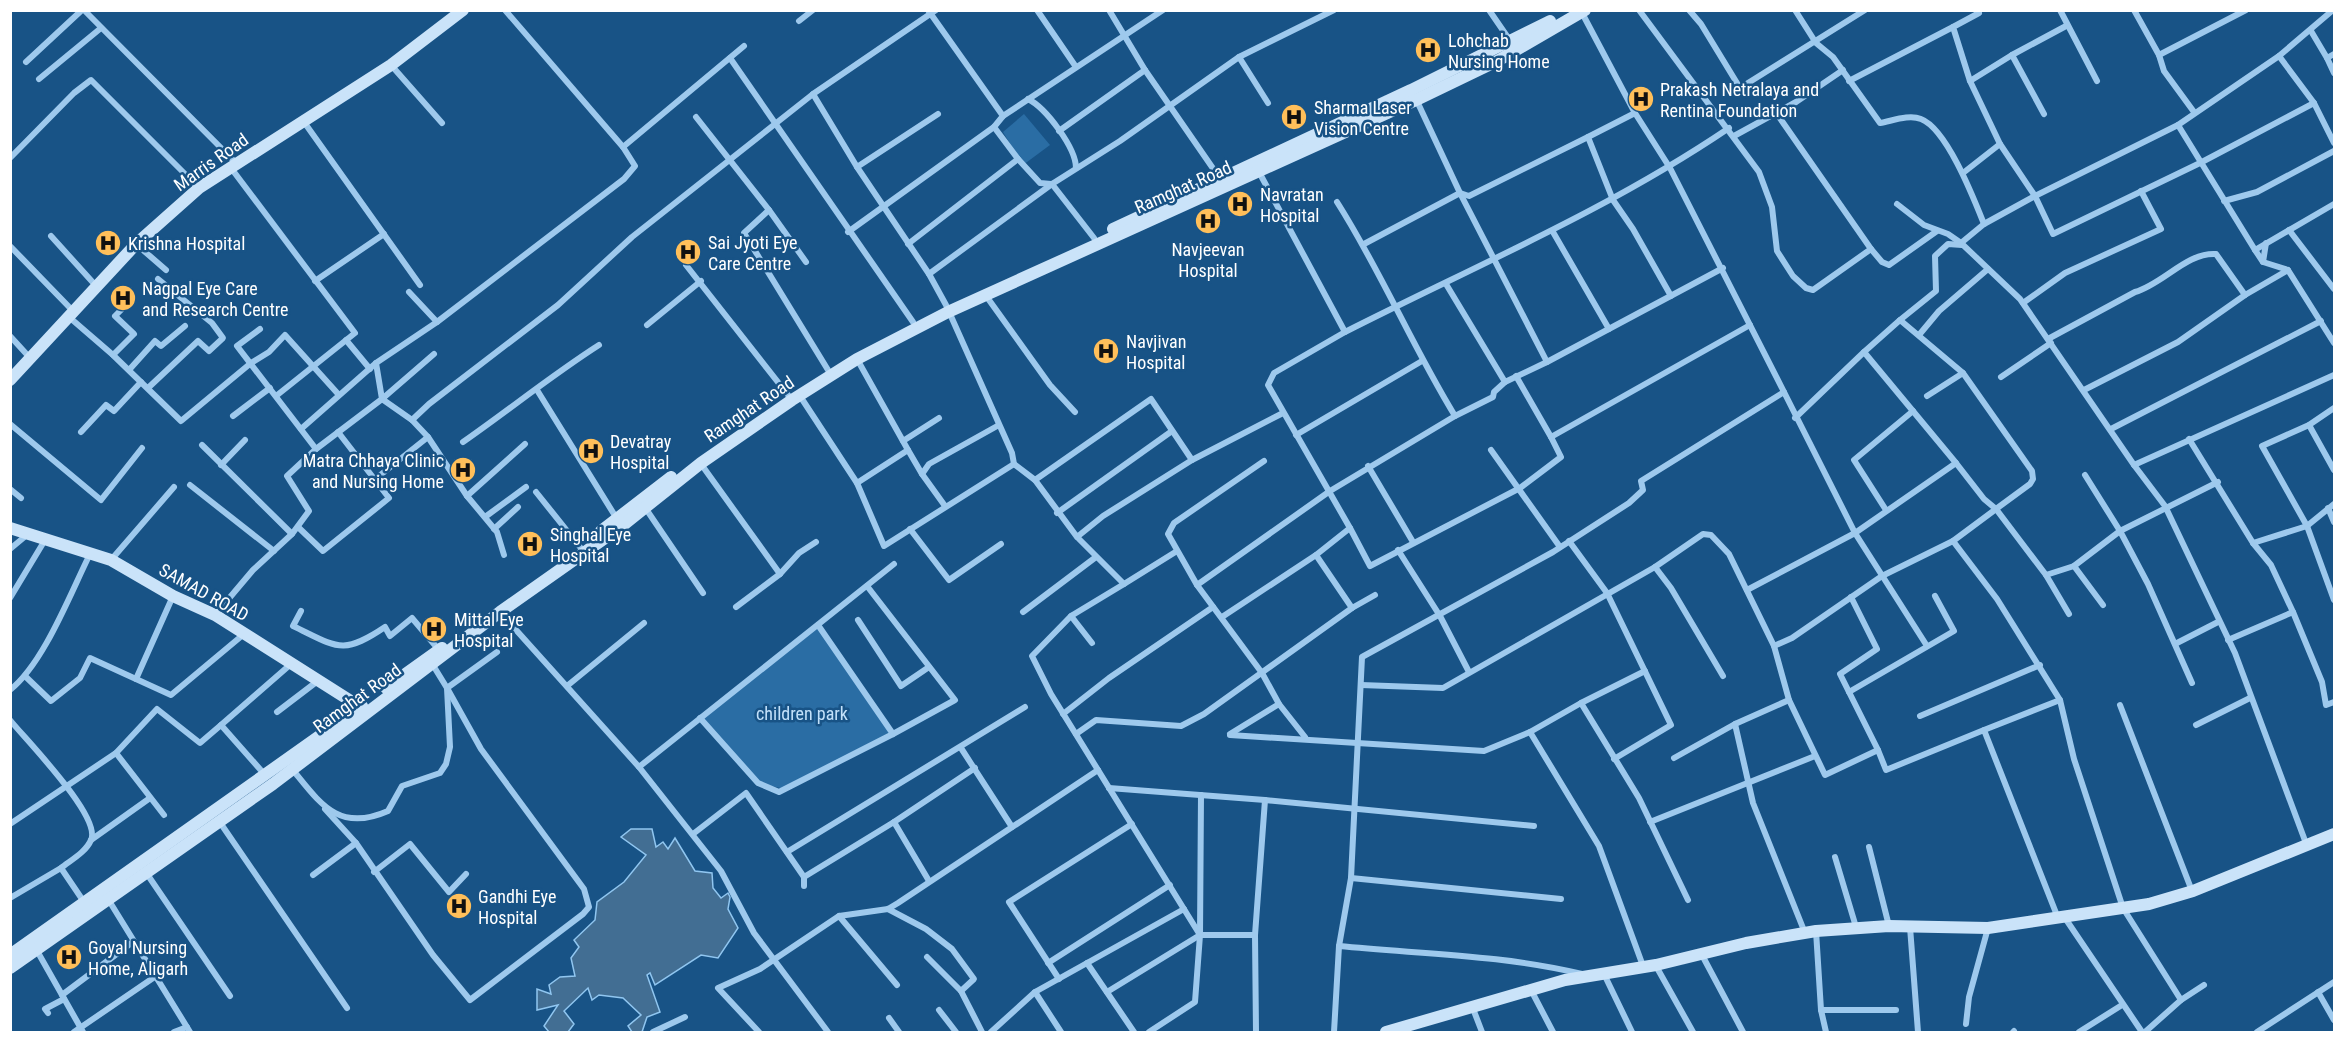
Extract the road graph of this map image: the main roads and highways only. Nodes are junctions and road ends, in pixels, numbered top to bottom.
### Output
1 (463, 10) edge
2 (1579, 11) edge
3 (1414, 95) junction
4 (984, 293) junction
5 (947, 308) junction
6 (10, 380) edge
7 (793, 396) junction
8 (643, 504) junction
9 (10, 528) edge
10 (537, 582) junction
11 (430, 661) junction
12 (364, 710) junction
13 (289, 765) junction
14 (216, 817) junction
15 (2334, 834) edge
16 (33, 944) junction
17 (10, 955) edge
18 (10, 968) edge
19 (1419, 1027) edge
20 (1386, 1032) edge

1 - 6 main road, Marris Road
2 - 3 main road, Ramghat Road
3 - 4 main road, Ramghat Road
3 - 4 main road, Ramghat Road
4 - 5 main road, Ramghat Road
5 - 7 main road, Ramghat Road
5 - 7 main road, Ramghat Road
7 - 8 main road, Ramghat Road
7 - 8 main road, Ramghat Road
8 - 10 main road, Ramghat Road
8 - 10 main road, Ramghat Road
9 - 12 main road, SAMAD ROAD
10 - 11 main road, Ramghat Road
10 - 11 main road, Ramghat Road
11 - 12 main road, Ramghat Road
12 - 13 main road, Ramghat Road
13 - 14 main road, Ramghat Road
13 - 14 main road, Ramghat Road
14 - 16 main road, Ramghat Road
14 - 16 main road, Ramghat Road
15 - 19 main road
16 - 17 main road, Ramghat Road
16 - 18 main road, Ramghat Road
19 - 20 main road

